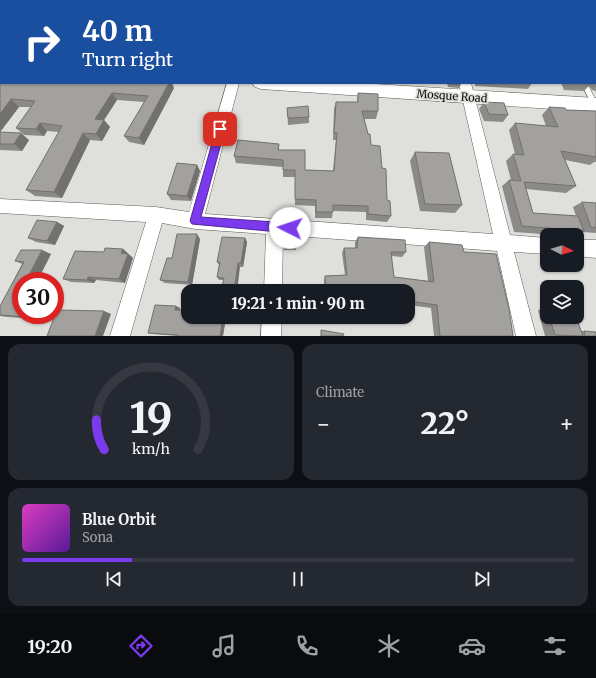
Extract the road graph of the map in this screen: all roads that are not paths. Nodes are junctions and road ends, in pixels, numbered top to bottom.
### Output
1 (233, 84) edge
2 (289, 84) edge
3 (585, 84) edge
4 (401, 88) edge
5 (466, 90) edge
6 (596, 105) edge
7 (0, 206) edge
8 (156, 215) junction
9 (195, 221) junction
10 (275, 227) junction
11 (504, 243) junction
12 (540, 246) edge
13 (584, 248) edge
14 (596, 249) edge
15 (273, 284) edge
16 (272, 324) edge
17 (120, 336) edge
18 (271, 336) edge
19 (526, 336) edge

1 - 9 street
2 - 4 street, Mosque Road
3 - 6 lane
4 - 5 street, Mosque Road
5 - 6 street, Mosque Road
5 - 11 street
7 - 8 street
8 - 9 street
8 - 17 street
9 - 10 street
10 - 11 street
10 - 15 street
11 - 12 street
11 - 19 street
13 - 14 street
16 - 18 street

